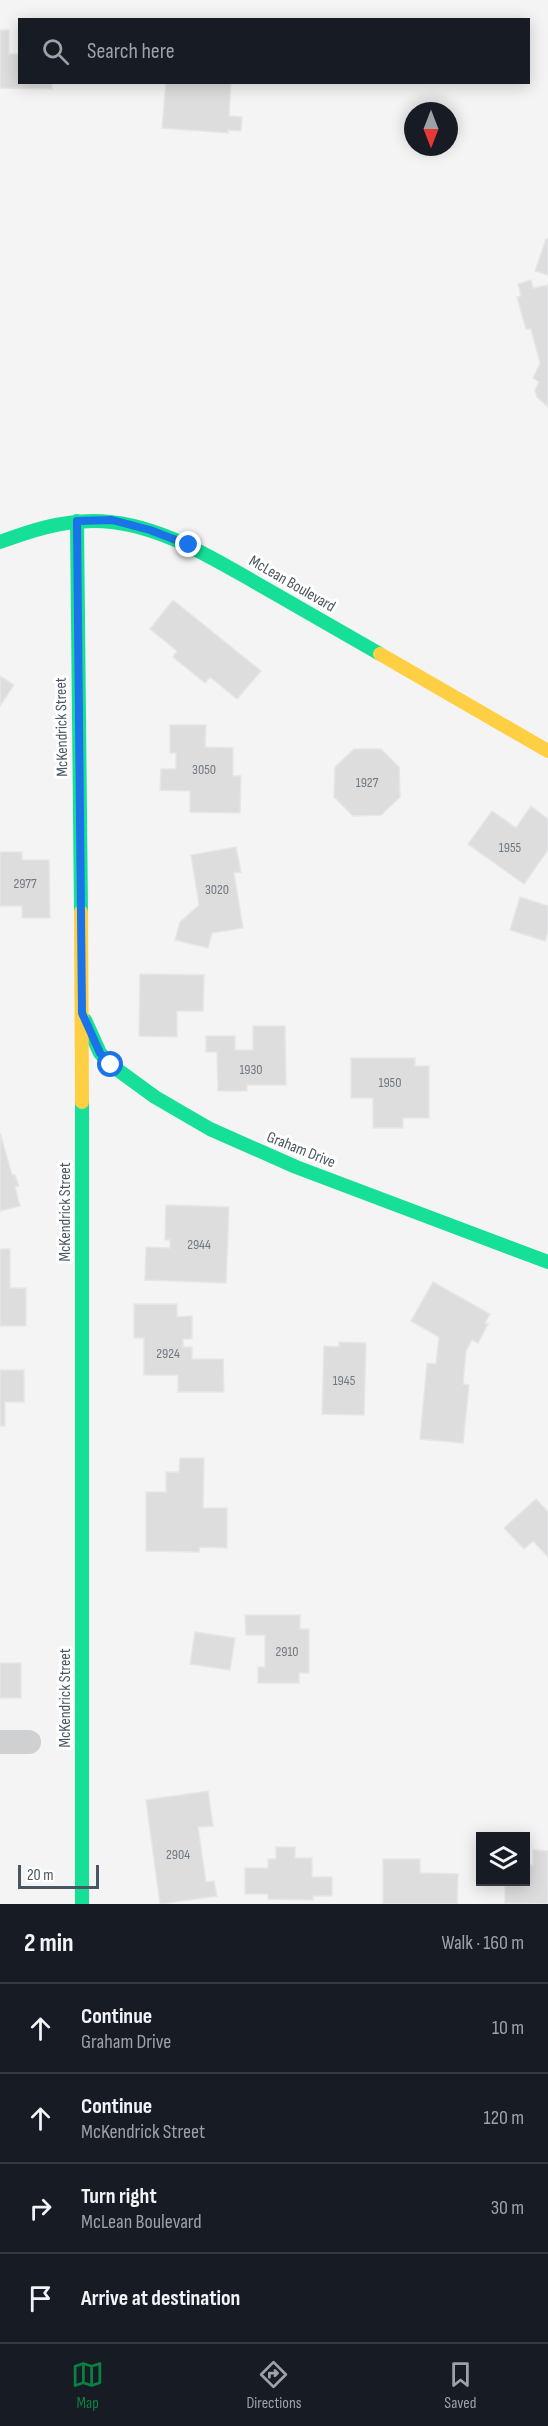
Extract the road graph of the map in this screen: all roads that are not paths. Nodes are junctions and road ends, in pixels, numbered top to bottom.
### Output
1 (77, 521) junction
2 (0, 542) edge
3 (548, 751) edge
4 (82, 1013) junction
5 (548, 1262) edge
6 (0, 1742) edge
7 (29, 1742) dead end
8 (82, 1904) edge

1 - 2 street, McLean Boulevard
1 - 3 street, McLean Boulevard
1 - 4 street, McKendrick Street
4 - 5 street, Graham Drive
4 - 8 street, McKendrick Street
6 - 7 street

